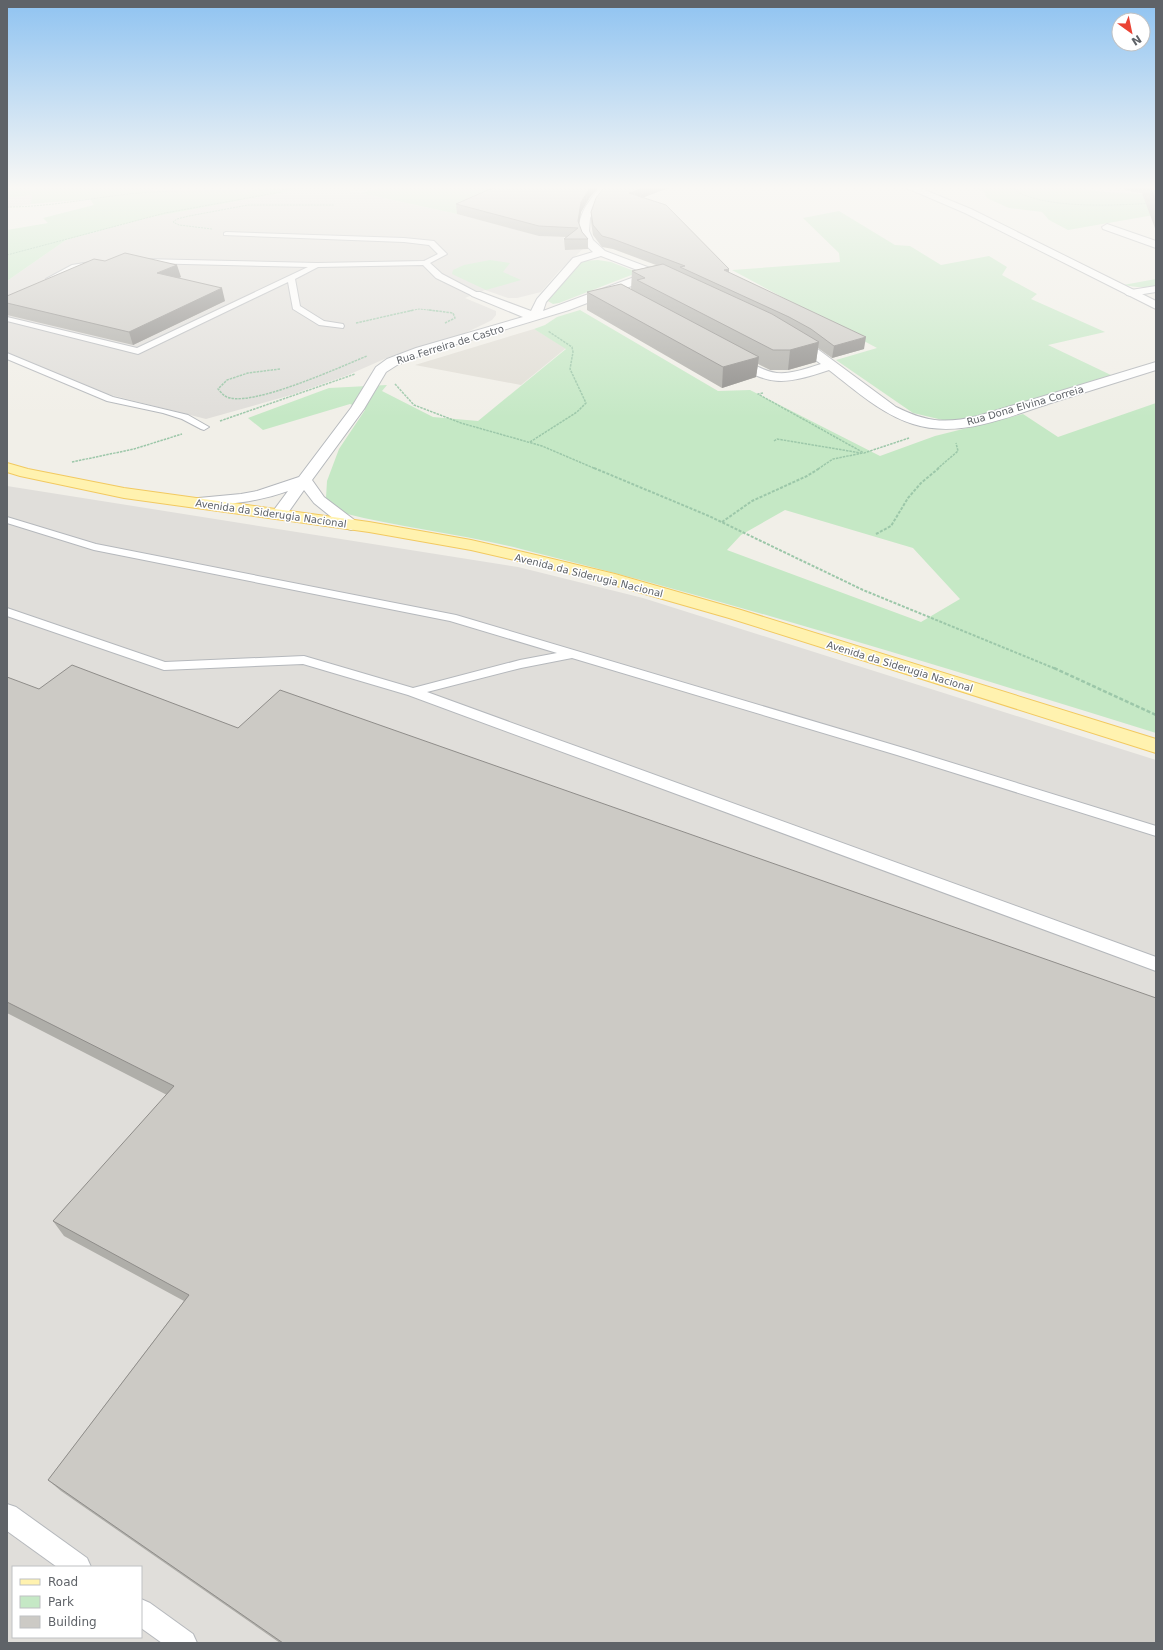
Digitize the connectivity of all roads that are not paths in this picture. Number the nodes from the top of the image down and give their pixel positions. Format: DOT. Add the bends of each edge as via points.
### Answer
graph roads {
  1 [pos="97,263"];
  2 [pos="225,263"];
  3 [pos="425,263"];
  4 [pos="574,263"];
  5 [pos="628,263"];
  6 [pos="1073,263"];
  7 [pos="317,265"];
  8 [pos="656,273"];
  9 [pos="291,278"];
  10 [pos="41,282"];
  11 [pos="683,284"];
  12 [pos="1156,289"];
  13 [pos="611,292"];
  14 [pos="1131,292"];
  15 [pos="481,296"];
  16 [pos="536,299"];
  17 [pos="625,299"];
  18 [pos="1156,306"];
  19 [pos="565,308"];
  20 [pos="535,317"];
  21 [pos="7,319"];
  22 [pos="340,326"];
  23 [pos="783,333"];
  24 [pos="719,350"];
  25 [pos="7,356"];
  26 [pos="831,365"];
  27 [pos="1156,366"];
  28 [pos="204,427"];
  29 [pos="7,467"];
  30 [pos="305,480"];
  31 [pos="192,502"];
  32 [pos="279,514"];
  33 [pos="7,520"];
  34 [pos="351,525"];
  35 [pos="7,612"];
  36 [pos="576,654"];
  37 [pos="413,692"];
  38 [pos="1156,746"];
  39 [pos="1156,831"];
  40 [pos="1156,964"];
  41 [pos="7,1516"];
  42 [pos="77,1566"];
  43 [pos="142,1613"];
  44 [pos="184,1643"];
  1 -- 10 [label="lane" via="75,267"];
  2 -- 7 [label="lane"];
  3 -- 7 [label="lane"];
  3 -- 15 [label="lane" via="439,276"];
  4 -- 16 [label="street"];
  5 -- 8 [label="street"];
  6 -- 14 [label="street"];
  7 -- 9 [label="lane"];
  8 -- 11 [label="street"];
  8 -- 13 [label="street, Rua Ferreira de Castro"];
  9 -- 21 [label="lane" via="138,351"];
  9 -- 22 [label="lane" via="296,307 322,323"];
  12 -- 14 [label="street"];
  13 -- 17 [label="street"];
  13 -- 19 [label="street, Rua Ferreira de Castro"];
  14 -- 18 [label="street"];
  15 -- 16 [label="street, Rua Ferreira de Castro"];
  15 -- 20 [label="street, Rua Ferreira de Castro"];
  16 -- 19 [label="street, Rua Ferreira de Castro" via="548,306"];
  16 -- 20 [label="street"];
  19 -- 20 [label="street, Rua Ferreira de Castro"];
  20 -- 30 [label="street, Rua Ferreira de Castro" via="420,351 388,365 381,370 357,409"];
  23 -- 26 [label="street, Rua Dona Elvina Correia"];
  24 -- 26 [label="street" via="760,373 774,377 789,376"];
  25 -- 28 [label="lane" via="110,399 165,411 185,417"];
  26 -- 27 [label="street, Rua Dona Elvina Correia" via="891,410 906,418 944,427 995,416"];
  29 -- 31 [label="main road, Avenida da Siderugia Nacional" via="124,493"];
  30 -- 31 [label="street" via="248,498 221,502"];
  30 -- 32 [label="street, Rua Ferreira de Castro"];
  30 -- 34 [label="street" via="319,500"];
  31 -- 32 [label="main road, Avenida da Siderugia Nacional"];
  32 -- 34 [label="main road, Avenida da Siderugia Nacional"];
  33 -- 36 [label="lane" via="94,547 452,618"];
  34 -- 38 [label="main road, Avenida da Siderugia Nacional" via="471,545 609,578 735,614"];
  35 -- 37 [label="lane" via="164,666 304,660"];
  36 -- 37 [label="lane" via="520,664"];
  36 -- 39 [label="lane"];
  37 -- 40 [label="lane"];
  41 -- 42 [label="lane"];
  43 -- 44 [label="lane"];
}
